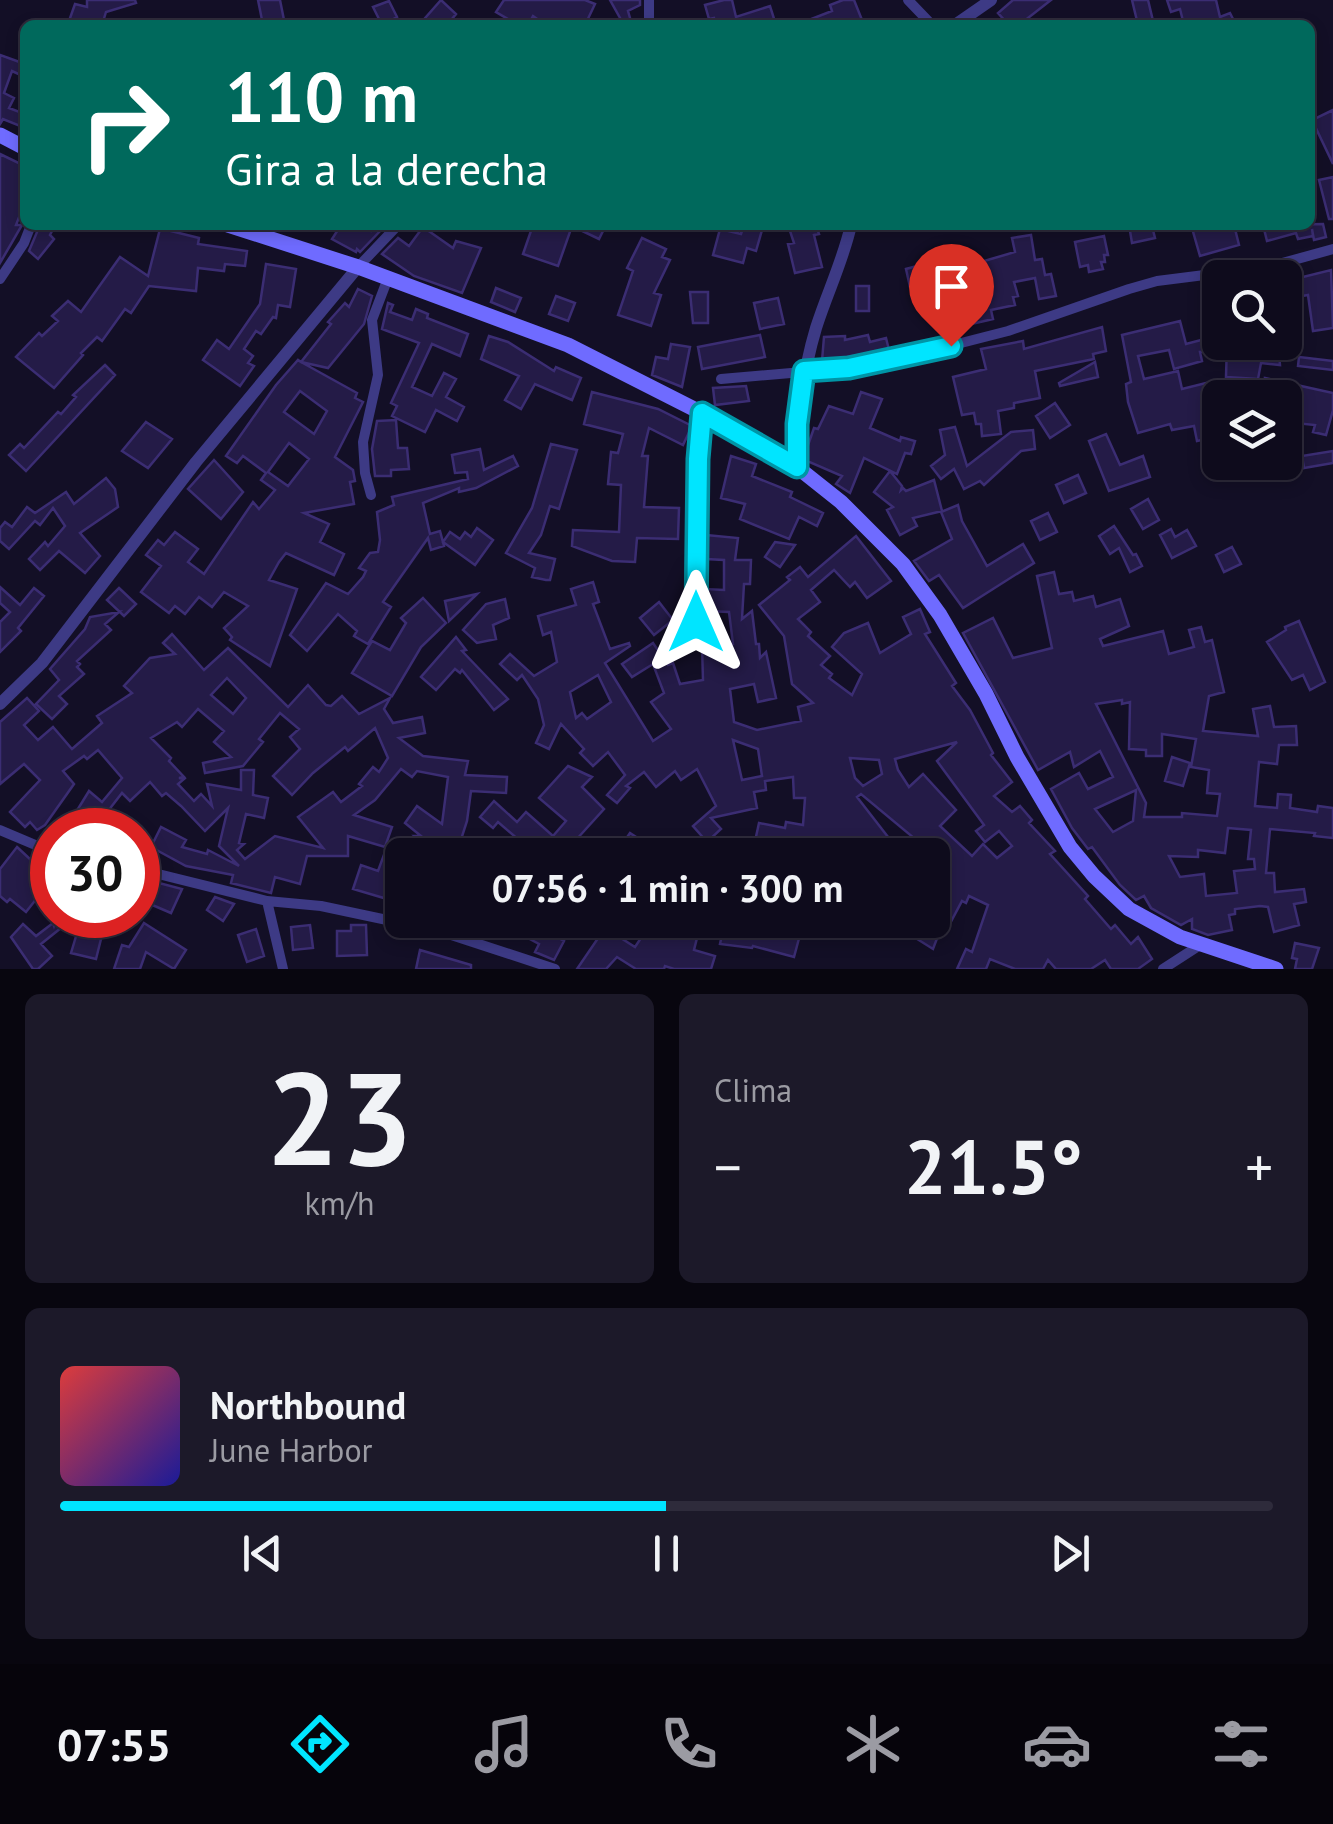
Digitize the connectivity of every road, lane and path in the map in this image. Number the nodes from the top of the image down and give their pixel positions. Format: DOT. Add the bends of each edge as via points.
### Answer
graph roads {
  1 [pos="908,0"];
  2 [pos="991,0"];
  3 [pos="927,20"];
  4 [pos="962,20"];
  5 [pos="28,230"];
  6 [pos="243,230"];
  7 [pos="393,230"];
  8 [pos="849,230"];
  9 [pos="1333,249"];
  10 [pos="358,267"];
  11 [pos="388,278"];
  12 [pos="0,279"];
  13 [pos="804,371"];
  14 [pos="722,379"];
  15 [pos="702,413"];
  16 [pos="797,467"];
  17 [pos="371,495"];
  18 [pos="696,622"];
  19 [pos="0,704"];
  20 [pos="0,830"];
  21 [pos="30,843"];
  22 [pos="160,874"];
  23 [pos="267,901"];
  24 [pos="1200,945"];
  25 [pos="283,969"];
  26 [pos="555,969"];
  27 [pos="1163,969"];
  28 [pos="1276,969"];
  1 -- 3 [label="street"];
  2 -- 4 [label="street"];
  5 -- 12 [label="street"];
  6 -- 10 [label="main road"];
  7 -- 10 [label="street"];
  8 -- 13 [label="street"];
  9 -- 13 [label="street" via="1268,267 1143,285 922,353"];
  10 -- 11 [label="main road"];
  10 -- 19 [label="street" via="196,462 42,664"];
  11 -- 15 [label="main road" via="568,345"];
  11 -- 17 [label="street" via="372,320 378,375 363,442"];
  13 -- 14 [label="street"];
  13 -- 16 [label="street"];
  15 -- 16 [label="main road"];
  15 -- 18 [label="street"];
  16 -- 24 [label="main road" via="912,576 950,631 1070,847 1094,876 1129,909"];
  20 -- 21 [label="street"];
  22 -- 23 [label="street"];
  23 -- 25 [label="street"];
  23 -- 26 [label="street" via="439,931"];
  24 -- 27 [label="street"];
  24 -- 28 [label="main road"];
}
